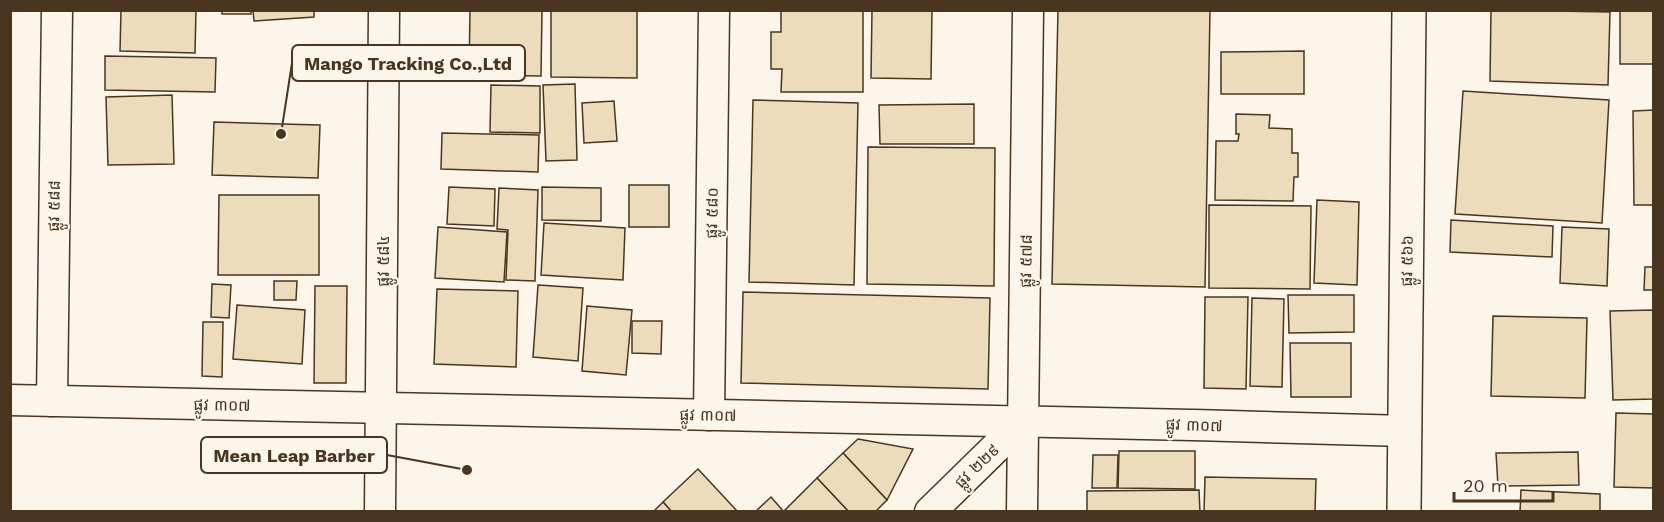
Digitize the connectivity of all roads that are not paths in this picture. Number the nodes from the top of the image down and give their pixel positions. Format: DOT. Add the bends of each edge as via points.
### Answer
graph roads {
  1 [pos="57,10"];
  2 [pos="384,10"];
  3 [pos="714,10"];
  4 [pos="1028,10"];
  5 [pos="1410,10"];
  6 [pos="10,400"];
  7 [pos="52,401"];
  8 [pos="382,408"];
  9 [pos="709,415"];
  10 [pos="1024,420"];
  11 [pos="1406,431"];
  12 [pos="380,512"];
  13 [pos="930,512"];
  14 [pos="1022,512"];
  15 [pos="1404,512"];
  1 -- 7 [label="street, ផ្លូវ ៥៨៨"];
  2 -- 8 [label="street, ផ្លូវ ៥៨៤"];
  3 -- 9 [label="street, ផ្លូវ ៥៨០"];
  4 -- 10 [label="street, ផ្លូវ ៥៧៨"];
  5 -- 11 [label="street, ផ្លូវ ៥៦៦"];
  6 -- 7 [label="street, ផ្លូវ ៣០៧"];
  7 -- 8 [label="street, ផ្លូវ ៣០៧"];
  8 -- 9 [label="street, ផ្លូវ ៣០៧"];
  8 -- 12 [label="street, ផ្លូវ ៥៨៤"];
  9 -- 10 [label="street, ផ្លូវ ៣០៧"];
  10 -- 11 [label="street, ផ្លូវ ៣០៧"];
  10 -- 13 [label="street, ផ្លូវ ២២៩"];
  10 -- 14 [label="street, ផ្លូវ ៥៧៨"];
  11 -- 15 [label="street, ផ្លូវ ៥៦៦"];
}
